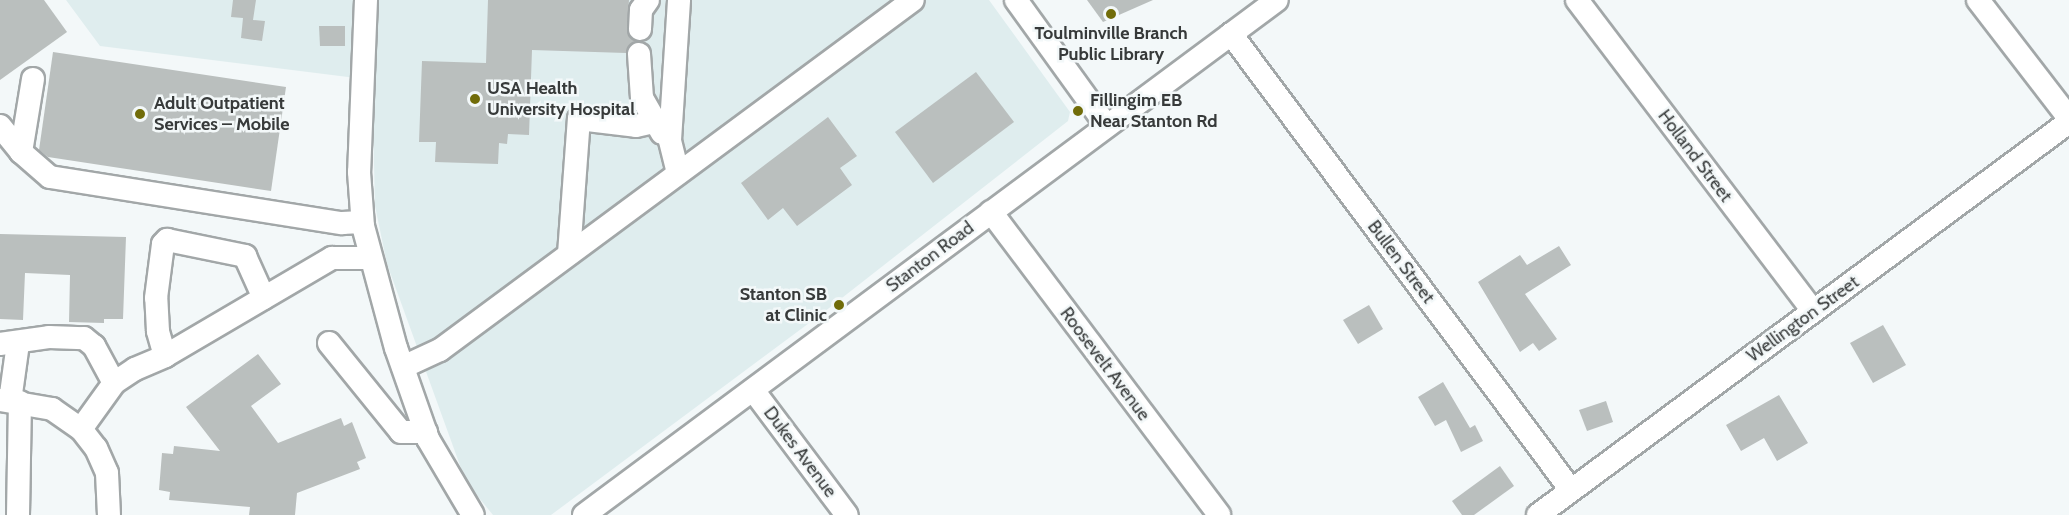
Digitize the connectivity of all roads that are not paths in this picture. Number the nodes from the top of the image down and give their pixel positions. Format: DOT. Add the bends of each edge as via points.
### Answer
graph roads {
  1 [pos="366,0"];
  2 [pos="648,0"];
  3 [pos="679,0"];
  4 [pos="913,0"];
  5 [pos="1016,0"];
  6 [pos="1577,0"];
  7 [pos="1978,0"];
  8 [pos="1265,3"];
  9 [pos="640,29"];
  10 [pos="1231,34"];
  11 [pos="639,54"];
  12 [pos="33,79"];
  13 [pos="2069,120"];
  14 [pos="654,122"];
  15 [pos="0,126"];
  16 [pos="1107,126"];
  17 [pos="670,140"];
  18 [pos="21,152"];
  19 [pos="678,173"];
  20 [pos="991,212"];
  21 [pos="362,222"];
  22 [pos="569,254"];
  23 [pos="370,258"];
  24 [pos="264,298"];
  25 [pos="1813,311"];
  26 [pos="329,343"];
  27 [pos="9,344"];
  28 [pos="165,356"];
  29 [pos="403,367"];
  30 [pos="114,383"];
  31 [pos="753,390"];
  32 [pos="10,401"];
  33 [pos="81,429"];
  34 [pos="426,432"];
  35 [pos="1571,490"];
  36 [pos="18,515"];
  37 [pos="109,515"];
  38 [pos="473,515"];
  39 [pos="584,515"];
  40 [pos="847,515"];
  41 [pos="1220,515"];
  42 [pos="1538,515"];
  1 -- 21 [label="street" via="359,172"];
  2 -- 9 [label="street" via="641,10"];
  3 -- 17 [label="street"];
  4 -- 19 [label="street"];
  5 -- 16 [label="street"];
  6 -- 25 [label="street, Holland Street"];
  7 -- 13 [label="street"];
  8 -- 10 [label="street, Stanton Road"];
  10 -- 16 [label="street, Stanton Road"];
  10 -- 35 [label="street, Bullen Street"];
  11 -- 14 [label="street" via="640,91"];
  12 -- 18 [label="street"];
  13 -- 25 [label="street, Wellington Street"];
  14 -- 17 [label="street"];
  14 -- 22 [label="street" via="636,126 579,119"];
  15 -- 18 [label="street"];
  16 -- 20 [label="street, Stanton Road"];
  17 -- 19 [label="street"];
  18 -- 21 [label="street" via="50,177 342,223"];
  19 -- 22 [label="street"];
  20 -- 31 [label="street, Stanton Road"];
  20 -- 41 [label="street, Roosevelt Avenue"];
  21 -- 23 [label="street"];
  22 -- 29 [label="street" via="440,350"];
  23 -- 24 [label="street" via="332,258"];
  23 -- 29 [label="street"];
  24 -- 28 [label="street"];
  24 -- 28 [label="street" via="245,256 167,240 163,244 156,298 158,331"];
  25 -- 35 [label="street, Wellington Street"];
  26 -- 34 [label="street" via="401,432"];
  27 -- 30 [label="street" via="49,337 84,338 94,346"];
  27 -- 32 [label="street"];
  28 -- 30 [label="street"];
  29 -- 34 [label="street"];
  30 -- 33 [label="street"];
  31 -- 39 [label="street, Stanton Road"];
  31 -- 40 [label="street, Dukes Avenue"];
  32 -- 33 [label="street" via="52,409"];
  32 -- 36 [label="street"];
  33 -- 37 [label="street" via="96,448 107,473"];
  34 -- 38 [label="street" via="437,458"];
  35 -- 42 [label="street, Wellington Street"];
}
